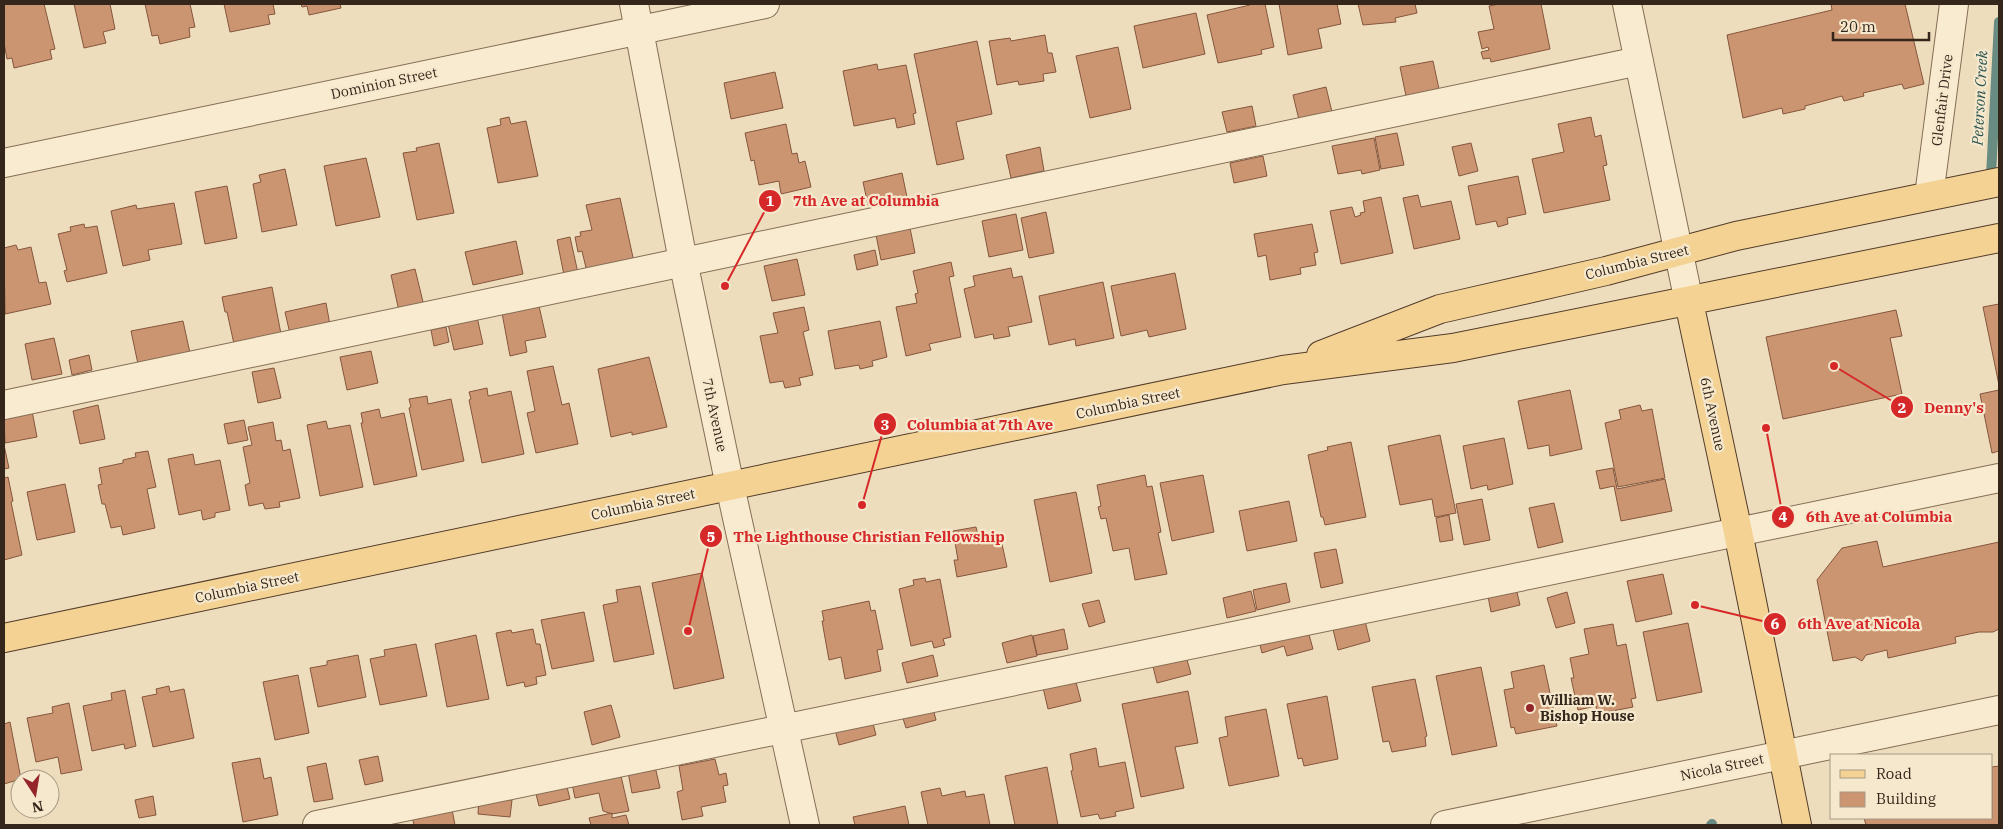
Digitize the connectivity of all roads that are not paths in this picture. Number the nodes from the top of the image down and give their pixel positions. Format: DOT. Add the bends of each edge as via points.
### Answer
graph roads {
  1 [pos="765,4"];
  2 [pos="1627,4"];
  3 [pos="1954,4"];
  4 [pos="637,17"];
  5 [pos="1639,61"];
  6 [pos="4,164"];
  7 [pos="1999,182"];
  8 [pos="1929,196"];
  9 [pos="1999,238"];
  10 [pos="1679,252"];
  11 [pos="683,261"];
  12 [pos="1689,302"];
  13 [pos="1282,370"];
  14 [pos="4,405"];
  15 [pos="1999,478"];
  16 [pos="730,486"];
  17 [pos="1738,532"];
  18 [pos="4,638"];
  19 [pos="1999,710"];
  20 [pos="785,728"];
  21 [pos="1782,754"];
  22 [pos="317,825"];
  23 [pos="805,825"];
  24 [pos="1445,825"];
  25 [pos="1797,825"];
  1 -- 4 [label="street, Dominion Street"];
  2 -- 5 [label="street, 6th Avenue"];
  3 -- 8 [label="street, Glenfair Drive"];
  4 -- 6 [label="street, Dominion Street"];
  4 -- 11 [label="street, 7th Avenue"];
  5 -- 10 [label="street, 6th Avenue"];
  5 -- 11 [label="street"];
  7 -- 8 [label="main road, Columbia Street"];
  8 -- 10 [label="main road, Columbia Street" via="1736,236"];
  9 -- 12 [label="main road, Columbia Street"];
  10 -- 12 [label="street, 6th Avenue"];
  10 -- 13 [label="main road, Columbia Street" via="1440,309"];
  11 -- 14 [label="street"];
  11 -- 16 [label="street, 7th Avenue"];
  12 -- 13 [label="main road, Columbia Street" via="1453,348"];
  12 -- 17 [label="main road, 6th Avenue"];
  13 -- 16 [label="main road, Columbia Street"];
  15 -- 17 [label="street"];
  16 -- 18 [label="main road, Columbia Street"];
  16 -- 20 [label="street, 7th Avenue"];
  17 -- 20 [label="street"];
  17 -- 21 [label="main road, 6th Avenue"];
  19 -- 21 [label="street, Nicola Street"];
  20 -- 22 [label="street"];
  20 -- 23 [label="street, 7th Avenue"];
  21 -- 24 [label="street, Nicola Street"];
  21 -- 25 [label="main road, 6th Avenue"];
}
